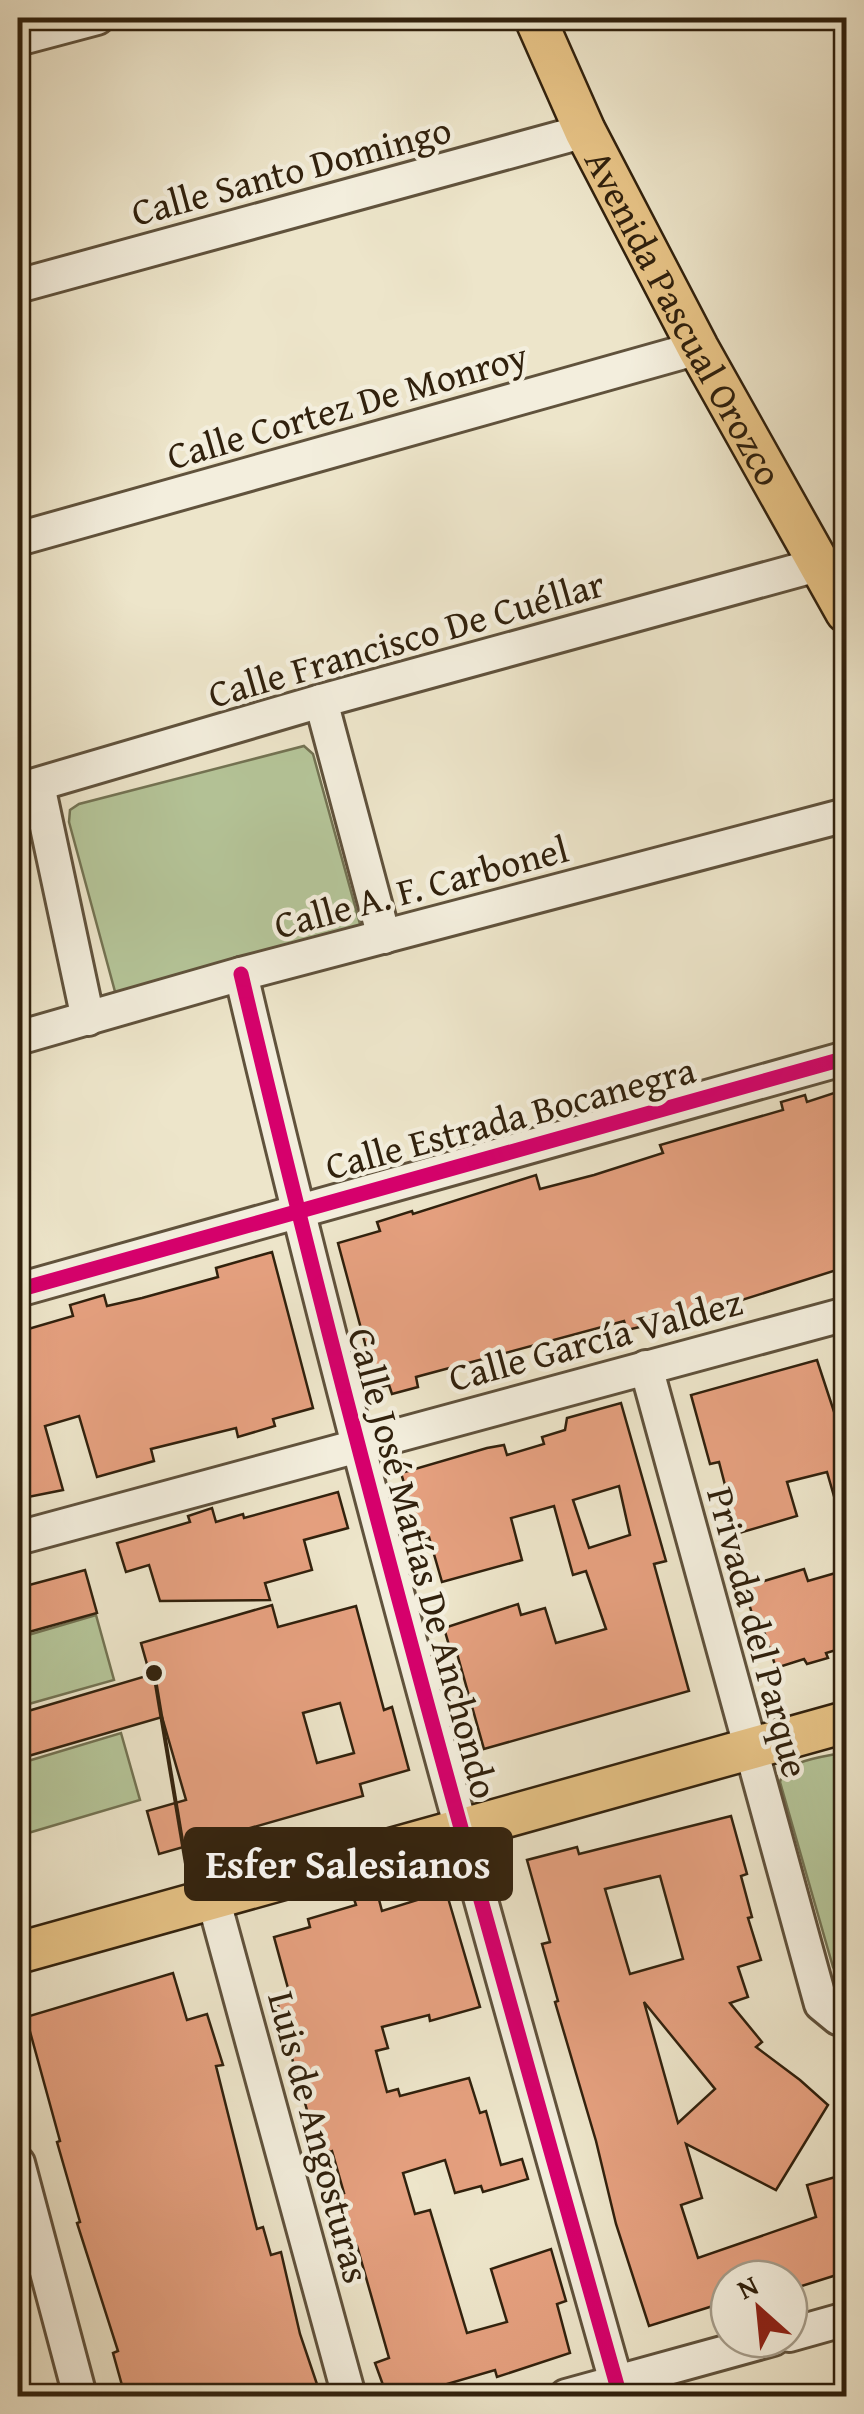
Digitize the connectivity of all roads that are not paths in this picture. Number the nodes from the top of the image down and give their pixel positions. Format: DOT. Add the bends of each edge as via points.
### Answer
graph roads {
  1 [pos="97,18"];
  2 [pos="534,18"];
  3 [pos="18,39"];
  4 [pos="585,131"];
  5 [pos="18,286"];
  6 [pos="698,348"];
  7 [pos="18,539"];
  8 [pos="817,565"];
  9 [pos="846,612"];
  10 [pos="321,701"];
  11 [pos="28,788"];
  12 [pos="846,816"];
  13 [pos="384,937"];
  14 [pos="241,974"];
  15 [pos="88,1019"];
  16 [pos="18,1038"];
  17 [pos="846,1058"];
  18 [pos="296,1210"];
  19 [pos="18,1290"];
  20 [pos="846,1314"];
  21 [pos="646,1367"];
  22 [pos="359,1444"];
  23 [pos="18,1538"];
  24 [pos="846,1722"];
  25 [pos="749,1750"];
  26 [pos="461,1828"];
  27 [pos="214,1898"];
  28 [pos="18,1952"];
  29 [pos="846,2016"];
  30 [pos="18,2164"];
  31 [pos="846,2318"];
  32 [pos="809,2328"];
  33 [pos="711,2359"];
  34 [pos="618,2389"];
  35 [pos="80,2396"];
  36 [pos="349,2396"];
  37 [pos="566,2396"];
  1 -- 3 [label="street"];
  2 -- 4 [label="main road, Avenida Pascual Orozco"];
  4 -- 5 [label="street, Calle Santo Domingo"];
  4 -- 6 [label="main road, Avenida Pascual Orozco"];
  6 -- 7 [label="street, Calle Cortez De Monroy"];
  6 -- 8 [label="main road, Avenida Pascual Orozco"];
  8 -- 9 [label="main road, Avenida Pascual Orozco"];
  8 -- 10 [label="street, Calle Francisco De Cuéllar"];
  10 -- 11 [label="street, Calle Francisco De Cuéllar"];
  10 -- 13 [label="street"];
  11 -- 15 [label="street"];
  12 -- 13 [label="street, Calle A. F. Carbonel"];
  13 -- 14 [label="street, Calle A. F. Carbonel"];
  14 -- 15 [label="street, Calle A. F. Carbonel"];
  14 -- 18 [label="street, Calle José Matías De Anchondo"];
  15 -- 16 [label="street, Calle A. F. Carbonel"];
  17 -- 18 [label="street, Calle Estrada Bocanegra"];
  18 -- 19 [label="street, Calle Estrada Bocanegra"];
  18 -- 22 [label="street, Calle José Matías De Anchondo"];
  20 -- 21 [label="street, Calle García Valdez"];
  21 -- 22 [label="street, Calle García Valdez"];
  21 -- 25 [label="street, Privada del Parque"];
  22 -- 23 [label="street, Calle García Valdez"];
  22 -- 26 [label="street, Calle José Matías De Anchondo"];
  24 -- 25 [label="main road"];
  25 -- 26 [label="main road"];
  25 -- 29 [label="street, Privada del Parque" via="821,2004 838,2018"];
  26 -- 27 [label="main road"];
  26 -- 34 [label="street, Calle José Matías De Anchondo"];
  27 -- 28 [label="main road"];
  27 -- 36 [label="street, Luis de Angosturas"];
  30 -- 35 [label="street"];
  31 -- 32 [label="street"];
  33 -- 34 [label="street"];
  34 -- 37 [label="street"];
}
